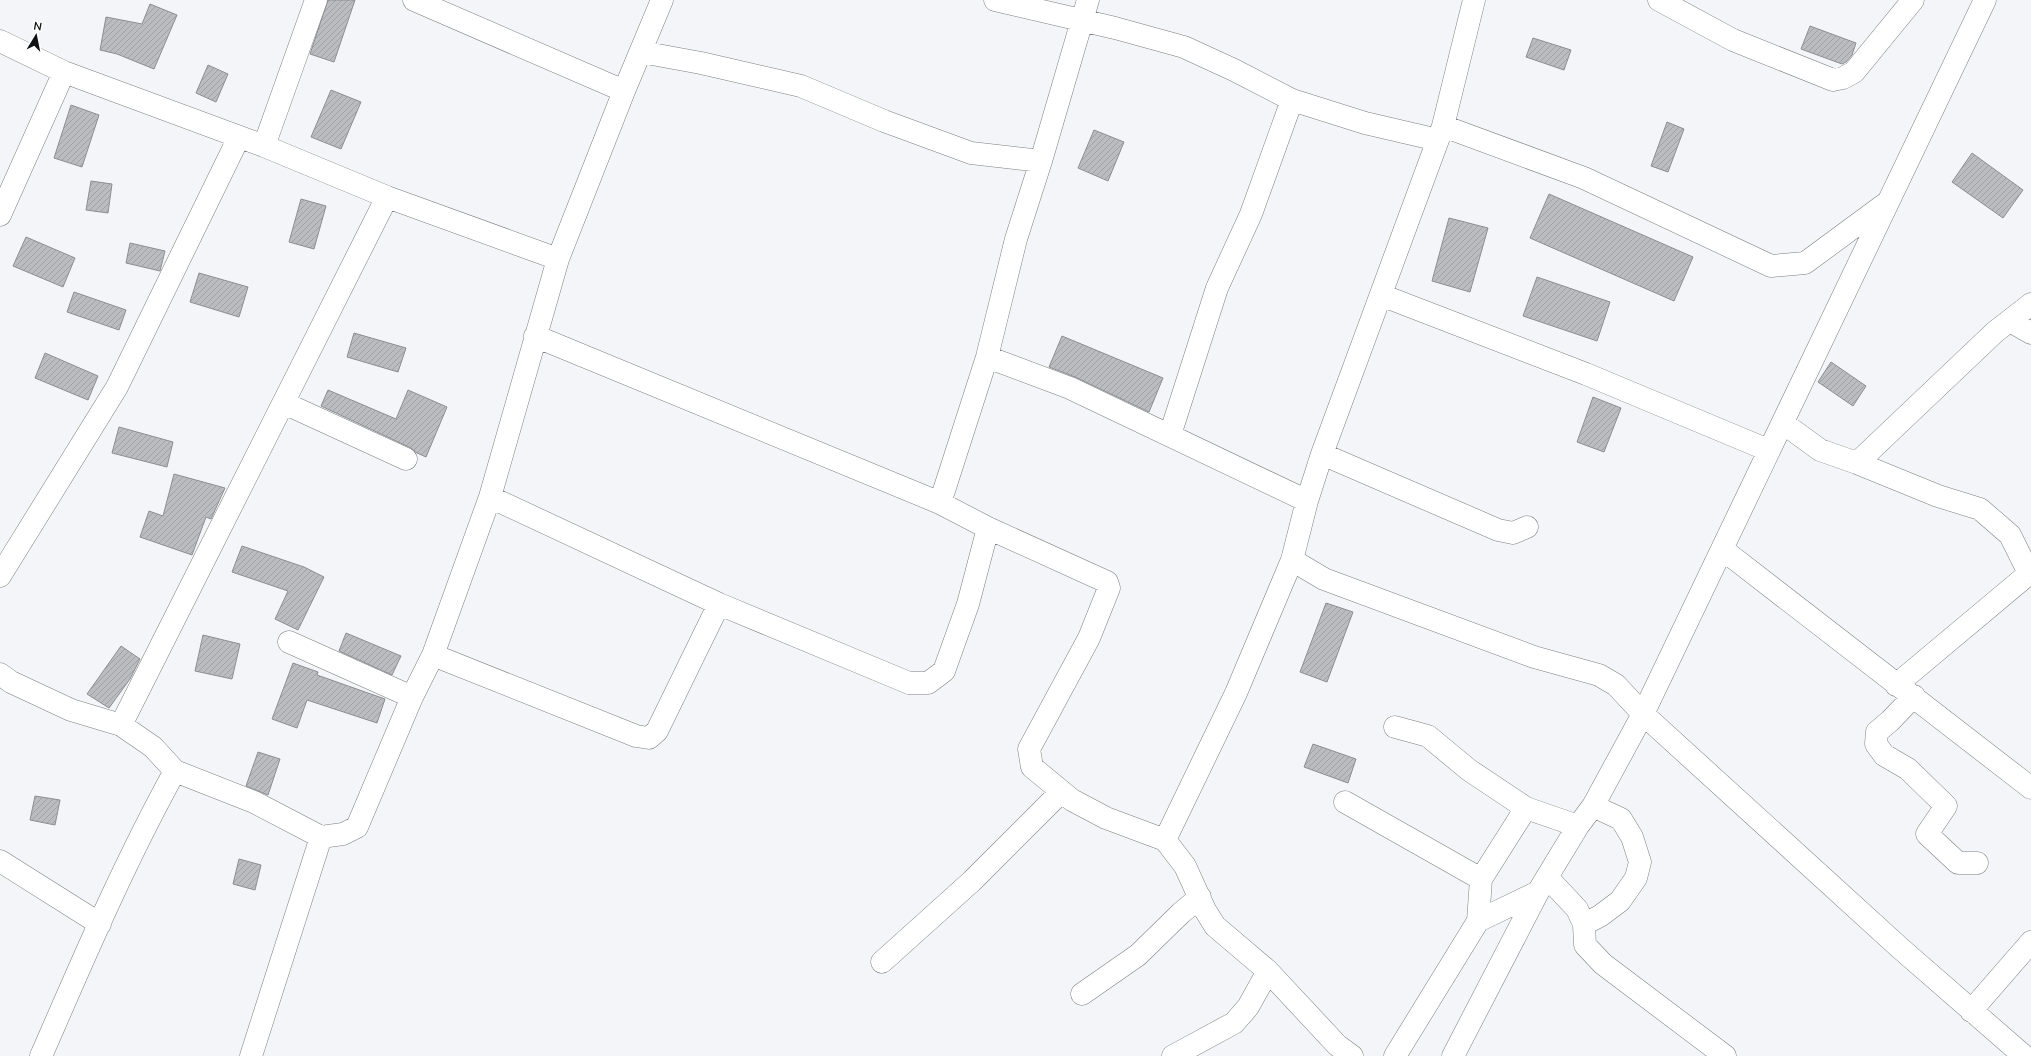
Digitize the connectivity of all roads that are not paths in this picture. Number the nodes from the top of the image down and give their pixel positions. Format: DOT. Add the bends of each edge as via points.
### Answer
graph roads {
  1 [pos="316,0"];
  2 [pos="414,0"];
  3 [pos="662,0"];
  4 [pos="995,0"];
  5 [pos="1088,0"];
  6 [pos="1474,0"];
  7 [pos="1659,0"];
  8 [pos="1914,0"];
  9 [pos="1986,0"];
  10 [pos="1081,21"];
  11 [pos="0,41"];
  12 [pos="641,52"];
  13 [pos="64,72"];
  14 [pos="624,91"];
  15 [pos="1292,100"];
  16 [pos="1440,133"];
  17 [pos="239,137"];
  18 [pos="264,146"];
  19 [pos="1041,161"];
  20 [pos="386,197"];
  21 [pos="1887,203"];
  22 [pos="1,211"];
  23 [pos="558,260"];
  24 [pos="1381,296"];
  25 [pos="2031,304"];
  26 [pos="2010,321"];
  27 [pos="2031,333"];
  28 [pos="535,336"];
  29 [pos="987,357"];
  30 [pos="284,403"];
  31 [pos="1783,422"];
  32 [pos="1170,435"];
  33 [pos="1768,450"];
  34 [pos="1322,454"];
  35 [pos="406,459"];
  36 [pos="1857,462"];
  37 [pos="490,497"];
  38 [pos="1307,501"];
  39 [pos="940,503"];
  40 [pos="1527,527"];
  41 [pos="988,528"];
  42 [pos="1722,549"];
  43 [pos="1292,560"];
  44 [pos="2030,572"];
  45 [pos="0,576"];
  46 [pos="719,604"];
  47 [pos="289,642"];
  48 [pos="433,655"];
  49 [pos="0,674"];
  50 [pos="1905,690"];
  51 [pos="412,697"];
  52 [pos="1643,714"];
  53 [pos="121,726"];
  54 [pos="1395,727"];
  55 [pos="175,771"];
  56 [pos="2031,788"];
  57 [pos="1061,792"];
  58 [pos="1346,802"];
  59 [pos="1593,806"];
  60 [pos="1526,808"];
  61 [pos="1578,826"];
  62 [pos="321,837"];
  63 [pos="1165,840"];
  64 [pos="0,861"];
  65 [pos="1977,862"];
  66 [pos="1481,880"];
  67 [pos="1543,885"];
  68 [pos="1200,897"];
  69 [pos="1478,921"];
  70 [pos="100,924"];
  71 [pos="1584,924"];
  72 [pos="2031,942"];
  73 [pos="882,962"];
  74 [pos="1268,971"];
  75 [pos="1082,994"];
  76 [pos="1971,1011"];
  77 [pos="41,1056"];
  78 [pos="251,1056"];
  79 [pos="1173,1056"];
  80 [pos="1352,1056"];
  81 [pos="1395,1056"];
  82 [pos="1453,1056"];
  83 [pos="1725,1056"];
  84 [pos="2024,1056"];
  1 -- 18 [label="street"];
  2 -- 14 [label="street"];
  3 -- 12 [label="street"];
  4 -- 10 [label="street"];
  5 -- 10 [label="street"];
  6 -- 16 [label="street"];
  7 -- 8 [label="street" via="1733,40 1833,80 1854,72"];
  9 -- 21 [label="street"];
  10 -- 15 [label="street" via="1184,47"];
  10 -- 19 [label="street"];
  11 -- 13 [label="street"];
  12 -- 14 [label="street"];
  12 -- 19 [label="street" via="801,86 884,121 971,153"];
  13 -- 17 [label="street"];
  13 -- 22 [label="street"];
  14 -- 23 [label="street"];
  15 -- 16 [label="street" via="1365,123"];
  15 -- 32 [label="street" via="1251,214 1217,288"];
  16 -- 21 [label="street" via="1584,178 1771,266 1805,263"];
  16 -- 24 [label="street"];
  17 -- 18 [label="street"];
  17 -- 45 [label="street" via="117,387"];
  18 -- 20 [label="street"];
  19 -- 29 [label="street" via="1016,239"];
  20 -- 23 [label="street"];
  20 -- 30 [label="street"];
  21 -- 31 [label="street"];
  23 -- 28 [label="street"];
  24 -- 33 [label="street" via="1586,374"];
  24 -- 34 [label="street"];
  25 -- 26 [label="street"];
  26 -- 27 [label="street"];
  26 -- 36 [label="street" via="1995,332"];
  28 -- 37 [label="street"];
  28 -- 39 [label="street"];
  29 -- 32 [label="street" via="1070,388"];
  29 -- 39 [label="street"];
  30 -- 35 [label="street"];
  30 -- 53 [label="street"];
  31 -- 33 [label="street"];
  31 -- 36 [label="street" via="1820,450"];
  32 -- 38 [label="street"];
  33 -- 42 [label="street"];
  34 -- 38 [label="street"];
  34 -- 40 [label="street" via="1498,530 1513,533"];
  36 -- 44 [label="street" via="1938,496 1980,509 2010,535"];
  37 -- 46 [label="street"];
  37 -- 48 [label="street"];
  38 -- 43 [label="street"];
  39 -- 41 [label="street"];
  41 -- 46 [label="street" via="968,604 944,671 928,683 909,683"];
  41 -- 57 [label="street" via="1109,585 1089,638 1029,749 1032,767"];
  42 -- 50 [label="street"];
  42 -- 52 [label="street"];
  43 -- 52 [label="street" via="1324,579 1534,657 1599,675 1616,685"];
  43 -- 63 [label="street" via="1236,693"];
  44 -- 50 [label="street"];
  46 -- 48 [label="street" via="657,731 649,738 636,736"];
  47 -- 51 [label="street"];
  48 -- 51 [label="street"];
  49 -- 53 [label="street" via="71,710"];
  50 -- 56 [label="street"];
  50 -- 65 [label="street" via="1890,721 1877,732 1876,744 1884,755 1908,769 1946,806 1927,834 1958,863"];
  51 -- 62 [label="street" via="357,827 344,834"];
  52 -- 59 [label="street"];
  52 -- 76 [label="street"];
  53 -- 55 [label="street" via="153,747"];
  54 -- 60 [label="street" via="1428,736 1469,770"];
  55 -- 62 [label="street" via="254,802"];
  55 -- 70 [label="street"];
  57 -- 63 [label="street" via="1106,818"];
  57 -- 73 [label="street" via="972,881"];
  58 -- 66 [label="street"];
  59 -- 61 [label="street"];
  59 -- 71 [label="street" via="1620,819 1632,838 1640,862 1636,878 1620,901"];
  60 -- 61 [label="street"];
  60 -- 66 [label="street"];
  61 -- 67 [label="street"];
  62 -- 78 [label="street"];
  63 -- 68 [label="street" via="1185,866"];
  64 -- 70 [label="street"];
  66 -- 69 [label="street"];
  67 -- 69 [label="street"];
  67 -- 71 [label="street" via="1577,909"];
  67 -- 82 [label="street"];
  68 -- 74 [label="street" via="1215,926"];
  68 -- 75 [label="street" via="1138,955"];
  69 -- 81 [label="street"];
  70 -- 77 [label="street"];
  71 -- 83 [label="street" via="1585,945 1603,964"];
  72 -- 76 [label="street"];
  74 -- 79 [label="street" via="1248,1007 1234,1023"];
  74 -- 80 [label="street" via="1337,1045"];
  76 -- 84 [label="street"];
}
